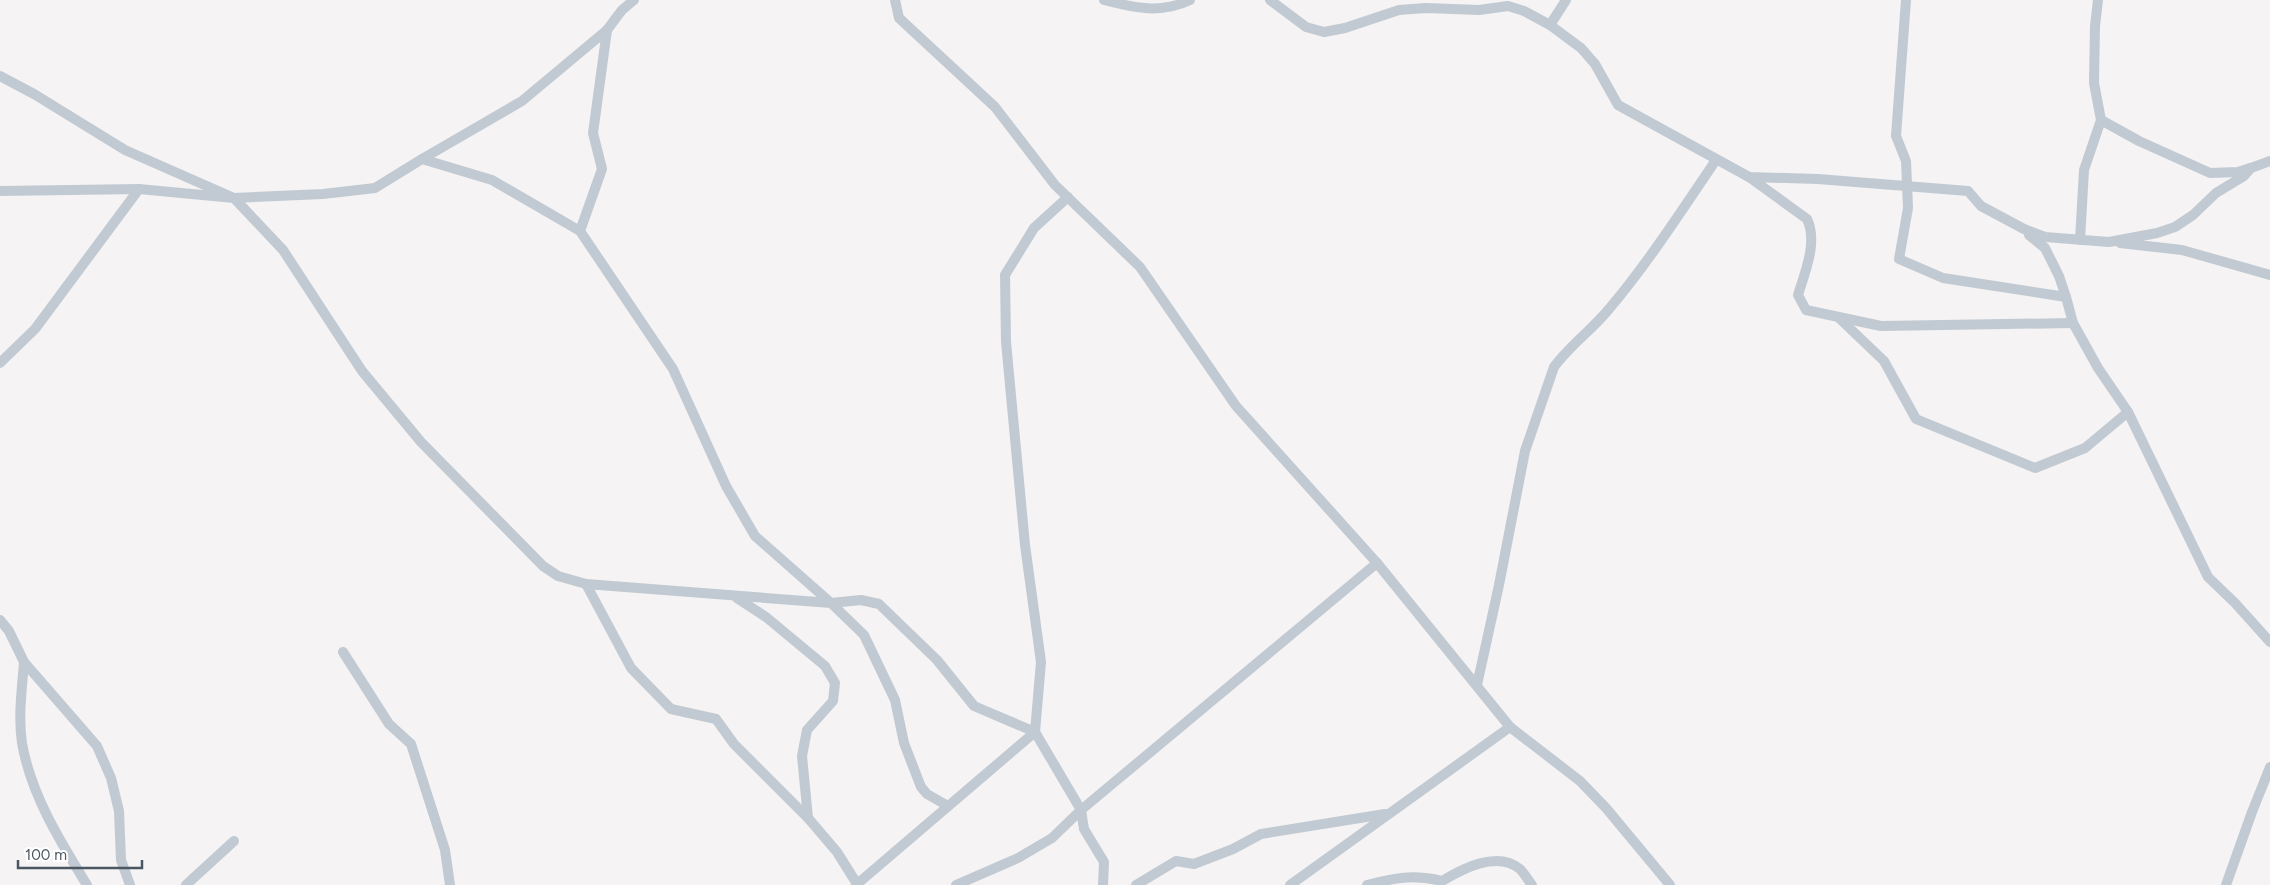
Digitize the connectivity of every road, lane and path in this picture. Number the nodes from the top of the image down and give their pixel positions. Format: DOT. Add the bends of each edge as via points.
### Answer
graph roads {
  1 [pos="634,0"];
  2 [pos="895,0"];
  3 [pos="1104,0"];
  4 [pos="1190,0"];
  5 [pos="1270,0"];
  6 [pos="1566,0"];
  7 [pos="1906,0"];
  8 [pos="2098,0"];
  9 [pos="623,5"];
  10 [pos="1550,25"];
  11 [pos="607,30"];
  12 [pos="0,76"];
  13 [pos="2101,120"];
  14 [pos="422,159"];
  15 [pos="1716,160"];
  16 [pos="2270,161"];
  17 [pos="2250,168"];
  18 [pos="1749,177"];
  19 [pos="1908,186"];
  20 [pos="139,189"];
  21 [pos="0,191"];
  22 [pos="1068,197"];
  23 [pos="234,198"];
  24 [pos="2024,230"];
  25 [pos="580,231"];
  26 [pos="2080,240"];
  27 [pos="2109,242"];
  28 [pos="2270,275"];
  29 [pos="2066,297"];
  30 [pos="1839,317"];
  31 [pos="2073,323"];
  32 [pos="0,363"];
  33 [pos="2128,412"];
  34 [pos="1377,562"];
  35 [pos="586,584"];
  36 [pos="736,597"];
  37 [pos="831,603"];
  38 [pos="0,614"];
  39 [pos="2,623"];
  40 [pos="2270,642"];
  41 [pos="343,652"];
  42 [pos="24,662"];
  43 [pos="1477,685"];
  44 [pos="1510,727"];
  45 [pos="1035,732"];
  46 [pos="2270,767"];
  47 [pos="2266,784"];
  48 [pos="948,806"];
  49 [pos="1081,810"];
  50 [pos="1389,814"];
  51 [pos="808,818"];
  52 [pos="234,841"];
  53 [pos="1439,883"];
  54 [pos="88,885"];
  55 [pos="130,885"];
  56 [pos="186,885"];
  57 [pos="450,885"];
  58 [pos="857,885"];
  59 [pos="956,885"];
  60 [pos="1103,885"];
  61 [pos="1136,885"];
  62 [pos="1290,885"];
  63 [pos="1367,885"];
  64 [pos="1532,885"];
  65 [pos="1670,885"];
  66 [pos="2226,885"];
  1 -- 9 [label="street"];
  2 -- 22 [label="street" via="899,18 995,108"];
  3 -- 4 [label="street" via="1149,10 1177,6"];
  5 -- 10 [label="street" via="1306,27 1324,32 1399,10 1426,8 1474,10 1508,6 1524,10"];
  6 -- 10 [label="street"];
  7 -- 19 [label="street" via="1896,136 1906,160"];
  8 -- 13 [label="street" via="2094,83"];
  9 -- 11 [label="street"];
  10 -- 15 [label="street" via="1581,48 1595,64 1618,105"];
  11 -- 14 [label="street" via="522,101"];
  11 -- 25 [label="street" via="593,133 602,169"];
  12 -- 23 [label="street" via="125,150"];
  13 -- 17 [label="street" via="2139,141 2210,172 2238,172"];
  13 -- 26 [label="street" via="2084,170"];
  14 -- 23 [label="street" via="375,188"];
  14 -- 25 [label="street" via="492,180"];
  15 -- 18 [label="street"];
  15 -- 43 [label="street" via="1610,308 1554,367 1525,451"];
  16 -- 17 [label="street"];
  17 -- 27 [label="street" via="2244,176 2216,193 2175,227"];
  18 -- 19 [label="street"];
  18 -- 30 [label="street" via="1807,219 1812,240 1798,295 1806,310"];
  19 -- 24 [label="street" via="1968,192 1980,206"];
  19 -- 29 [label="street" via="1908,208 1899,259 1944,278"];
  20 -- 21 [label="street"];
  20 -- 23 [label="street"];
  20 -- 32 [label="street" via="35,329"];
  22 -- 34 [label="street" via="1140,267 1236,406"];
  22 -- 45 [label="street" via="1034,228 1005,274 1006,342 1041,662"];
  23 -- 35 [label="street" via="283,250 362,371 421,442 543,566 558,576"];
  24 -- 26 [label="street" via="2044,237"];
  24 -- 29 [label="street" via="2045,248"];
  25 -- 37 [label="street" via="673,369 726,486 756,536"];
  26 -- 27 [label="street"];
  27 -- 28 [label="street" via="2182,250"];
  29 -- 31 [label="street"];
  30 -- 31 [label="street" via="1881,326"];
  30 -- 33 [label="street" via="1884,361 1916,419 2036,468 2085,448"];
  31 -- 33 [label="street"];
  33 -- 40 [label="street" via="2208,577"];
  34 -- 43 [label="street"];
  34 -- 49 [label="street"];
  35 -- 36 [label="street"];
  35 -- 51 [label="street" via="631,668 671,709 716,719 734,744"];
  36 -- 37 [label="street"];
  36 -- 51 [label="street" via="766,617 825,666 835,683 833,701 807,730 802,756"];
  37 -- 45 [label="street" via="861,600 879,604 937,660 974,706"];
  37 -- 48 [label="street" via="864,634 896,700 904,743 921,787"];
  38 -- 39 [label="street"];
  39 -- 42 [label="street"];
  41 -- 57 [label="street" via="389,724 412,744 445,850"];
  42 -- 54 [label="street" via="20,707 22,743 36,791 58,838"];
  42 -- 55 [label="street" via="97,746 111,778 119,811 121,860"];
  43 -- 44 [label="street"];
  44 -- 50 [label="street"];
  44 -- 65 [label="street" via="1580,781"];
  45 -- 48 [label="street"];
  45 -- 49 [label="street"];
  46 -- 47 [label="street"];
  47 -- 66 [label="street"];
  48 -- 58 [label="street"];
  49 -- 59 [label="street" via="1052,838 1018,858"];
  49 -- 60 [label="street" via="1084,829 1104,862"];
  50 -- 61 [label="street" via="1261,834 1194,864 1176,861"];
  50 -- 62 [label="street"];
  51 -- 58 [label="street" via="837,852"];
  52 -- 56 [label="street"];
  53 -- 63 [label="street" via="1428,878 1400,877"];
  53 -- 64 [label="street" via="1468,866 1506,862 1520,869"];
}
